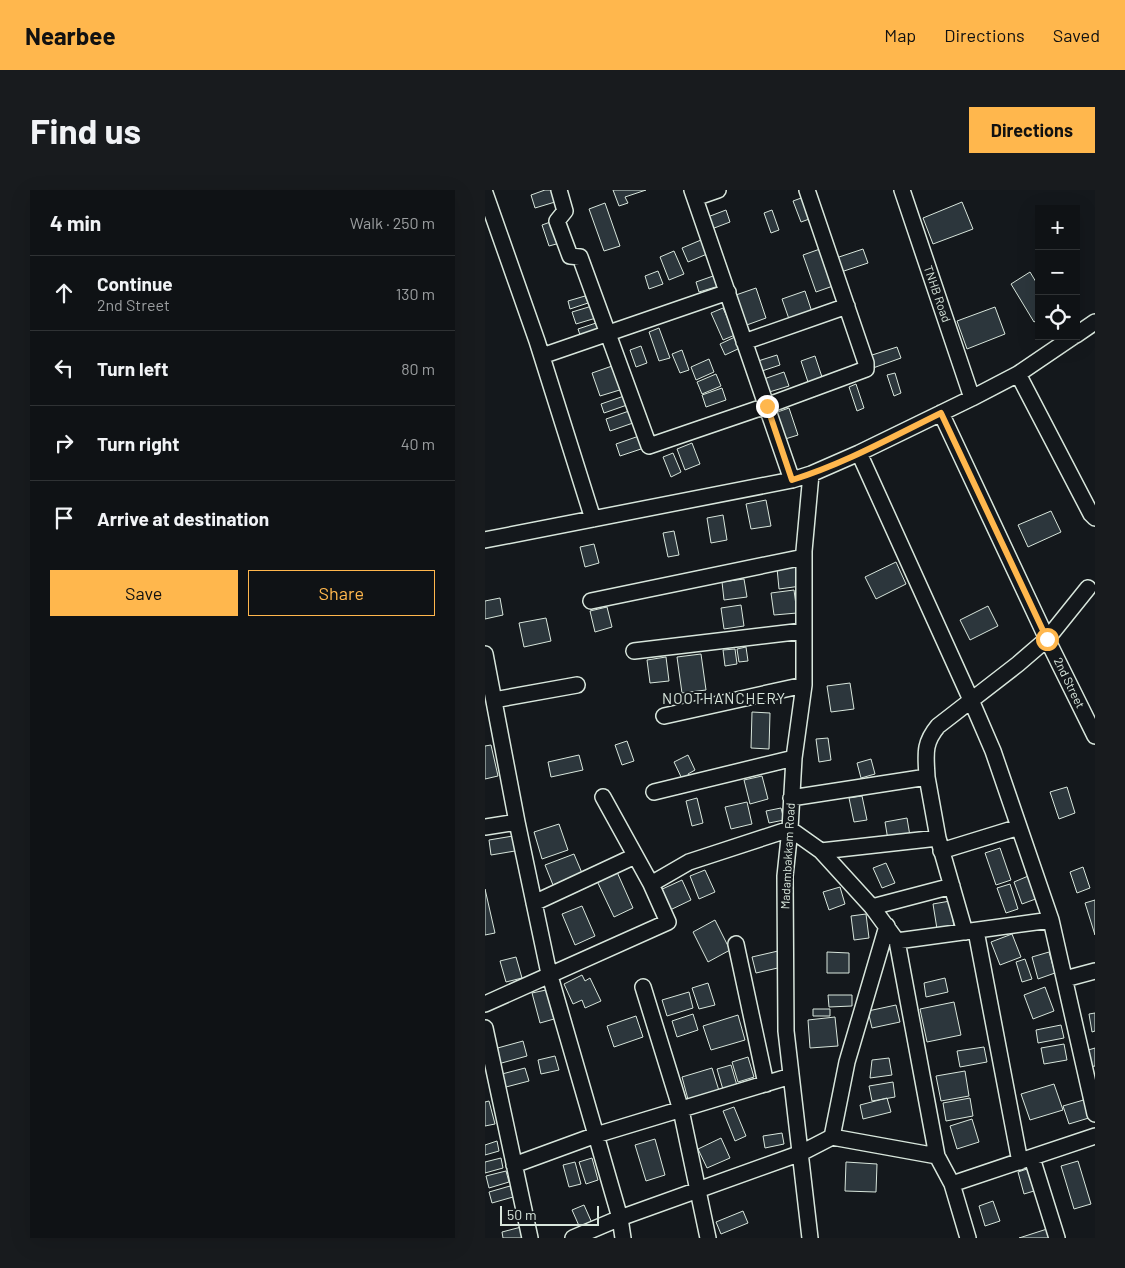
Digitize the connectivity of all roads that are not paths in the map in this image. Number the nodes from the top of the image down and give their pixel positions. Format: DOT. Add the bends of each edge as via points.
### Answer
graph roads {
  1 [pos="559,190"];
  2 [pos="718,190"];
  3 [pos="807,190"];
  4 [pos="902,190"];
  5 [pos="485,193"];
  6 [pos="693,194"];
  7 [pos="727,292"];
  8 [pos="847,306"];
  9 [pos="1095,322"];
  10 [pos="1080,332"];
  11 [pos="608,333"];
  12 [pos="1069,340"];
  13 [pos="745,342"];
  14 [pos="542,356"];
  15 [pos="1018,374"];
  16 [pos="972,398"];
  17 [pos="767,406"];
  18 [pos="941,413"];
  19 [pos="859,453"];
  20 [pos="811,474"];
  21 [pos="792,480"];
  22 [pos="593,518"];
  23 [pos="1095,518"];
  24 [pos="485,540"];
  25 [pos="804,557"];
  26 [pos="1088,588"];
  27 [pos="591,601"];
  28 [pos="803,631"];
  29 [pos="1047,639"];
  30 [pos="634,651"];
  31 [pos="485,654"];
  32 [pos="577,685"];
  33 [pos="803,685"];
  34 [pos="494,700"];
  35 [pos="971,700"];
  36 [pos="664,716"];
  37 [pos="1095,736"];
  38 [pos="794,758"];
  39 [pos="927,777"];
  40 [pos="654,792"];
  41 [pos="603,797"];
  42 [pos="791,798"];
  43 [pos="517,822"];
  44 [pos="485,826"];
  45 [pos="1019,827"];
  46 [pos="790,828"];
  47 [pos="939,845"];
  48 [pos="821,851"];
  49 [pos="635,856"];
  50 [pos="651,884"];
  51 [pos="952,886"];
  52 [pos="534,904"];
  53 [pos="872,907"];
  54 [pos="1051,920"];
  55 [pos="887,926"];
  56 [pos="970,931"];
  57 [pos="897,941"];
  58 [pos="736,944"];
  59 [pos="1095,971"];
  60 [pos="549,974"];
  61 [pos="1065,979"];
  62 [pos="643,987"];
  63 [pos="485,1004"];
  64 [pos="485,1028"];
  65 [pos="791,1076"];
  66 [pos="766,1084"];
  67 [pos="681,1110"];
  68 [pos="1095,1114"];
  69 [pos="596,1135"];
  70 [pos="1095,1136"];
  71 [pos="832,1137"];
  72 [pos="801,1153"];
  73 [pos="937,1156"];
  74 [pos="1026,1160"];
  75 [pos="514,1165"];
  76 [pos="952,1184"];
  77 [pos="698,1190"];
  78 [pos="620,1218"];
  79 [pos="531,1238"];
  80 [pos="573,1238"];
  81 [pos="623,1238"];
  82 [pos="708,1238"];
  83 [pos="810,1238"];
  84 [pos="968,1238"];
  85 [pos="1057,1238"];
  1 -- 11 [label="street" via="565,211 557,221 570,256 580,257"];
  2 -- 6 [label="street"];
  3 -- 8 [label="street"];
  4 -- 16 [label="street, TNHB Road"];
  5 -- 14 [label="street"];
  6 -- 7 [label="street"];
  7 -- 11 [label="street"];
  7 -- 13 [label="street"];
  8 -- 13 [label="street"];
  8 -- 17 [label="street" via="866,363 865,370"];
  9 -- 10 [label="street"];
  11 -- 14 [label="street"];
  11 -- 17 [label="street" via="649,446"];
  12 -- 15 [label="street"];
  13 -- 17 [label="street"];
  14 -- 22 [label="street"];
  15 -- 16 [label="street"];
  15 -- 23 [label="street"];
  16 -- 18 [label="street"];
  17 -- 21 [label="street"];
  18 -- 19 [label="street"];
  18 -- 29 [label="street, 2nd Street"];
  19 -- 20 [label="street"];
  19 -- 35 [label="street"];
  20 -- 21 [label="street"];
  20 -- 25 [label="street, Madambakkam Road"];
  21 -- 22 [label="street"];
  22 -- 24 [label="street"];
  25 -- 27 [label="street"];
  25 -- 28 [label="street, Madambakkam Road"];
  26 -- 29 [label="street"];
  28 -- 30 [label="street"];
  28 -- 33 [label="street, Madambakkam Road"];
  29 -- 35 [label="street"];
  29 -- 37 [label="street, 2nd Street"];
  31 -- 34 [label="street"];
  32 -- 34 [label="street"];
  33 -- 36 [label="street"];
  33 -- 38 [label="street, Madambakkam Road"];
  34 -- 43 [label="street"];
  35 -- 39 [label="street" via="929,737"];
  35 -- 45 [label="street" via="993,751"];
  38 -- 40 [label="street"];
  38 -- 42 [label="street, Madambakkam Road"];
  39 -- 42 [label="street"];
  39 -- 47 [label="street"];
  41 -- 49 [label="street"];
  42 -- 46 [label="street, Madambakkam Road"];
  43 -- 44 [label="street"];
  43 -- 52 [label="street"];
  45 -- 47 [label="street"];
  45 -- 54 [label="street"];
  46 -- 48 [label="street"];
  46 -- 50 [label="street" via="689,862"];
  46 -- 65 [label="street, Madambakkam Road" via="785,876 786,1031"];
  47 -- 48 [label="street"];
  47 -- 51 [label="street"];
  48 -- 53 [label="street"];
  49 -- 50 [label="street"];
  49 -- 52 [label="street"];
  50 -- 60 [label="street" via="667,922"];
  51 -- 53 [label="street"];
  51 -- 56 [label="street"];
  52 -- 60 [label="street"];
  53 -- 55 [label="street"];
  54 -- 56 [label="street"];
  54 -- 61 [label="street"];
  55 -- 57 [label="street"];
  55 -- 71 [label="street" via="847,1062"];
  56 -- 57 [label="street"];
  56 -- 74 [label="street"];
  57 -- 73 [label="street"];
  58 -- 66 [label="street"];
  59 -- 61 [label="street"];
  60 -- 63 [label="street"];
  60 -- 69 [label="street"];
  61 -- 68 [label="street"];
  62 -- 67 [label="street"];
  64 -- 75 [label="street"];
  65 -- 66 [label="street"];
  65 -- 72 [label="street, Madambakkam Road"];
  66 -- 67 [label="street"];
  67 -- 69 [label="street"];
  67 -- 77 [label="street"];
  69 -- 75 [label="street"];
  69 -- 78 [label="street"];
  70 -- 74 [label="street"];
  71 -- 72 [label="street"];
  71 -- 73 [label="street"];
  72 -- 77 [label="street"];
  72 -- 83 [label="street, Madambakkam Road"];
  73 -- 76 [label="street"];
  74 -- 76 [label="street"];
  74 -- 85 [label="street"];
  75 -- 79 [label="street"];
  76 -- 84 [label="street"];
  77 -- 78 [label="street"];
  77 -- 82 [label="street"];
  78 -- 80 [label="street"];
  78 -- 81 [label="street"];
}
